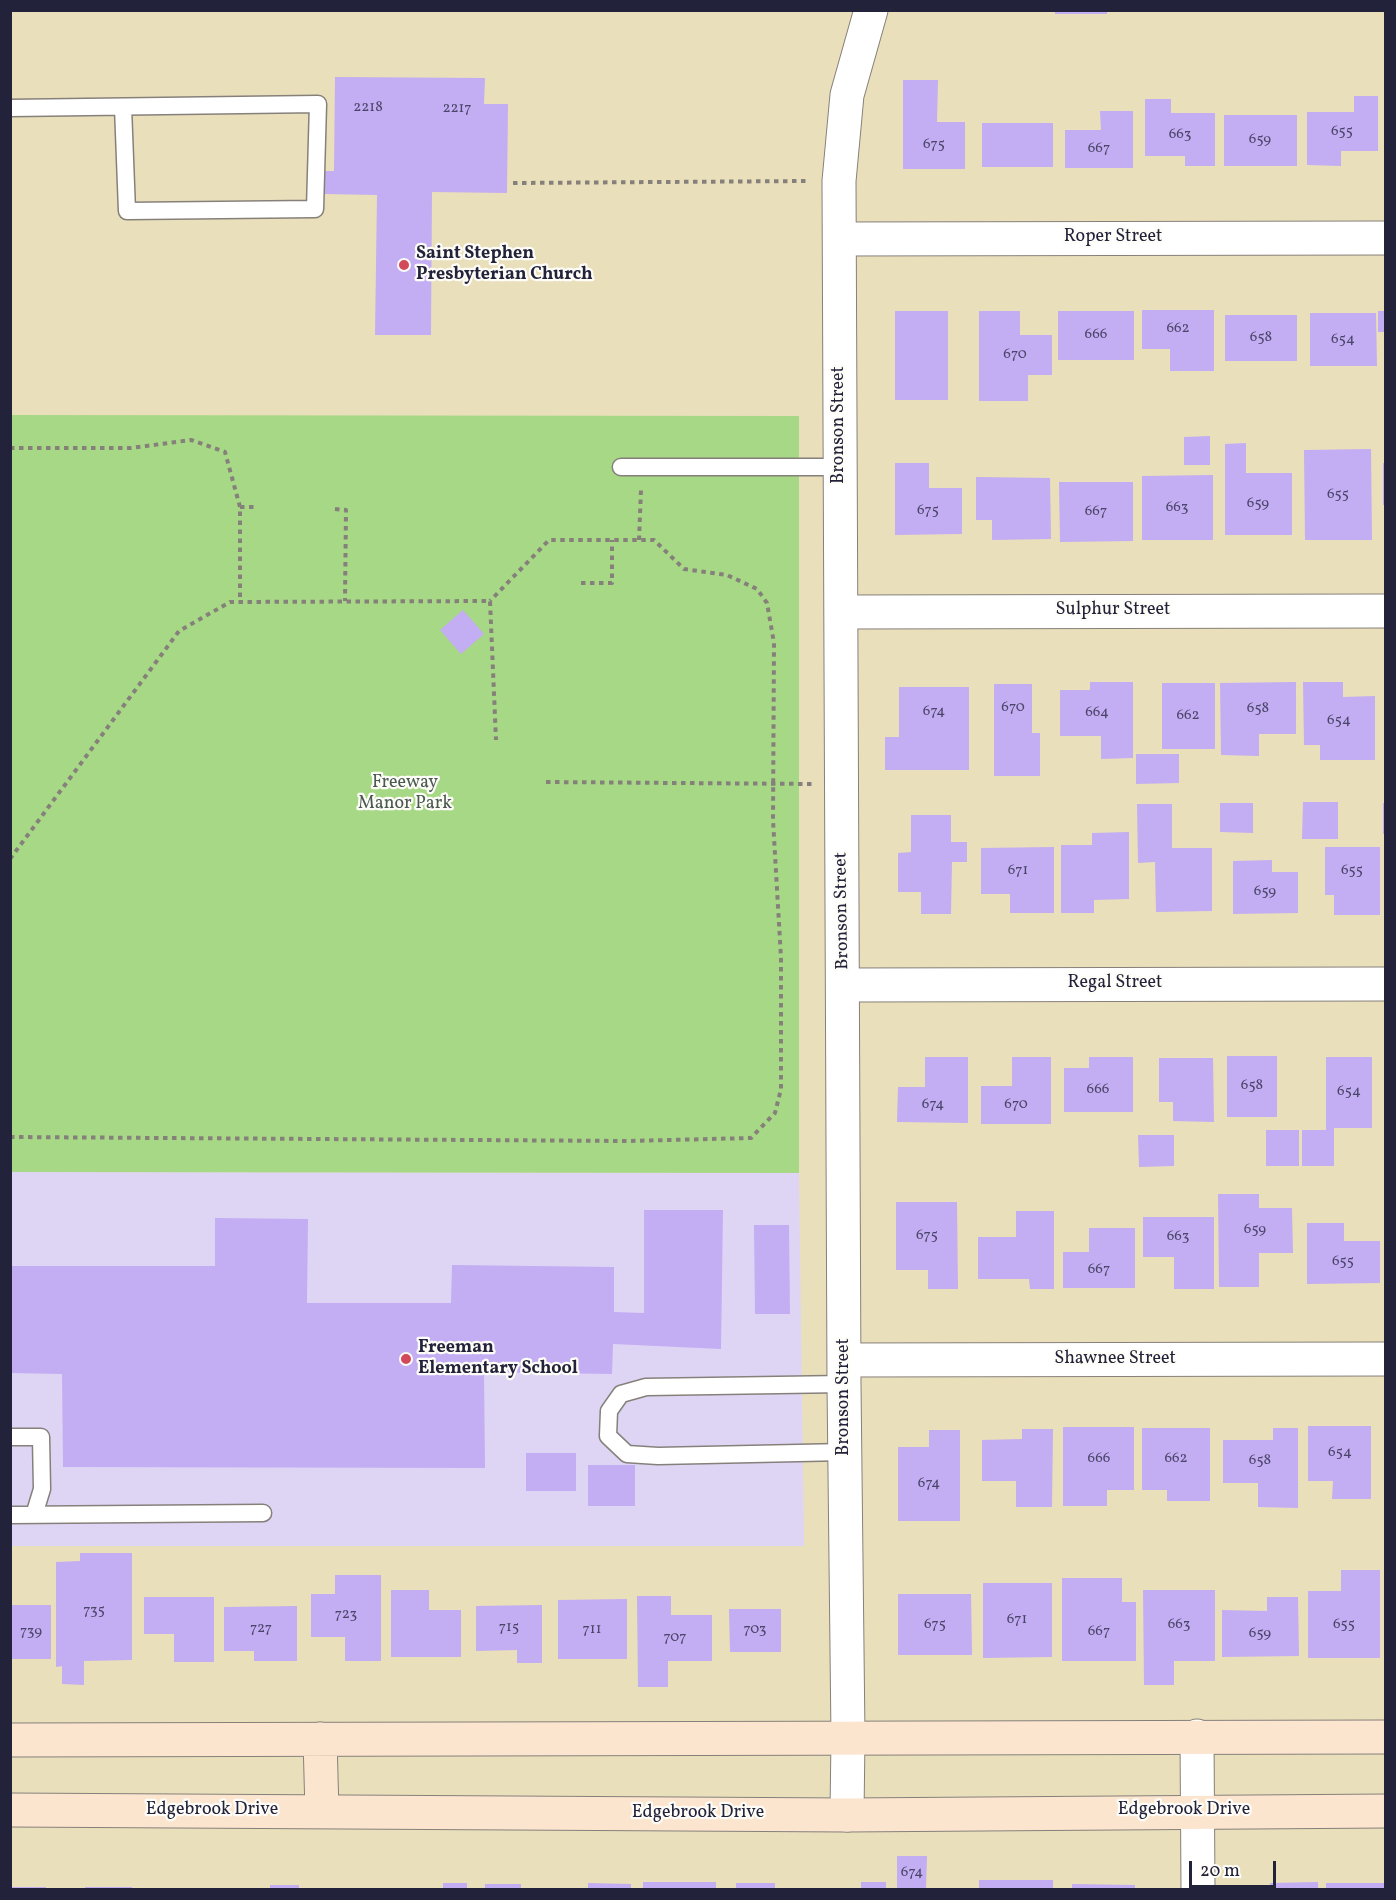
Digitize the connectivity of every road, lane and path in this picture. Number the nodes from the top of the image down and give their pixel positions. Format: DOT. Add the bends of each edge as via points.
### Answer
graph roads {
  1 [pos="871,10"];
  2 [pos="123,106"];
  3 [pos="10,108"];
  4 [pos="839,181"];
  5 [pos="513,183"];
  6 [pos="1386,238"];
  7 [pos="840,239"];
  8 [pos="10,448"];
  9 [pos="621,467"];
  10 [pos="642,467"];
  11 [pos="840,467"];
  12 [pos="240,507"];
  13 [pos="256,507"];
  14 [pos="335,509"];
  15 [pos="612,540"];
  16 [pos="639,540"];
  17 [pos="581,583"];
  18 [pos="345,601"];
  19 [pos="490,601"];
  20 [pos="240,602"];
  21 [pos="1386,610"];
  22 [pos="841,612"];
  23 [pos="496,740"];
  24 [pos="546,782"];
  25 [pos="773,783"];
  26 [pos="842,784"];
  27 [pos="10,859"];
  28 [pos="1386,984"];
  29 [pos="844,985"];
  30 [pos="10,1137"];
  31 [pos="1386,1359"];
  32 [pos="844,1372"];
  33 [pos="10,1437"];
  34 [pos="845,1452"];
  35 [pos="263,1513"];
  36 [pos="10,1515"];
  37 [pos="34,1515"];
  38 [pos="848,1737"];
  39 [pos="1197,1737"];
  40 [pos="1386,1737"];
  41 [pos="320,1739"];
  42 [pos="10,1740"];
  43 [pos="10,1810"];
  44 [pos="1199,1811"];
  45 [pos="1386,1811"];
  46 [pos="322,1812"];
  47 [pos="847,1815"];
  48 [pos="1198,1890"];
  1 -- 4 [label="street, Bronson Street" via="847,95"];
  2 -- 2 [label="lane" via="318,104 315,209 127,211"];
  2 -- 3 [label="lane"];
  4 -- 5 [label="path"];
  4 -- 7 [label="street, Bronson Street"];
  6 -- 7 [label="street, Roper Street"];
  7 -- 11 [label="street, Bronson Street"];
  8 -- 12 [label="path" via="131,448 191,440 225,452"];
  9 -- 10 [label="lane"];
  10 -- 11 [label="lane"];
  10 -- 16 [label="path"];
  11 -- 22 [label="street, Bronson Street"];
  12 -- 13 [label="path"];
  12 -- 20 [label="path"];
  14 -- 18 [label="path" via="346,510"];
  15 -- 16 [label="path"];
  15 -- 17 [label="path" via="612,584"];
  15 -- 19 [label="path" via="549,540"];
  16 -- 25 [label="path" via="654,540 684,569 727,575 757,589 767,603 774,643"];
  18 -- 19 [label="path"];
  18 -- 20 [label="path"];
  19 -- 23 [label="path"];
  20 -- 27 [label="path" via="230,602 179,631"];
  21 -- 22 [label="street, Sulphur Street"];
  22 -- 26 [label="street, Bronson Street"];
  24 -- 25 [label="path"];
  25 -- 26 [label="path"];
  25 -- 30 [label="path" via="781,958 781,1089 775,1113 751,1138 627,1141"];
  26 -- 29 [label="street, Bronson Street"];
  28 -- 29 [label="street, Regal Street"];
  29 -- 32 [label="street, Bronson Street"];
  31 -- 32 [label="street, Shawnee Street"];
  32 -- 34 [label="street, Bronson Street"];
  32 -- 34 [label="lane" via="646,1387 621,1394 609,1411 609,1436 627,1454"];
  33 -- 37 [label="lane" via="41,1437 42,1489"];
  34 -- 38 [label="street, Bronson Street"];
  35 -- 37 [label="lane"];
  36 -- 37 [label="lane"];
  38 -- 39 [label="main road"];
  38 -- 41 [label="main road"];
  38 -- 47 [label="street, Bronson Street"];
  39 -- 40 [label="main road"];
  39 -- 44 [label="street"];
  41 -- 42 [label="main road"];
  41 -- 46 [label="main road"];
  43 -- 46 [label="main road, Edgebrook Drive"];
  44 -- 45 [label="main road, Edgebrook Drive"];
  44 -- 47 [label="main road, Edgebrook Drive"];
  44 -- 48 [label="street"];
  46 -- 47 [label="main road, Edgebrook Drive"];
}
